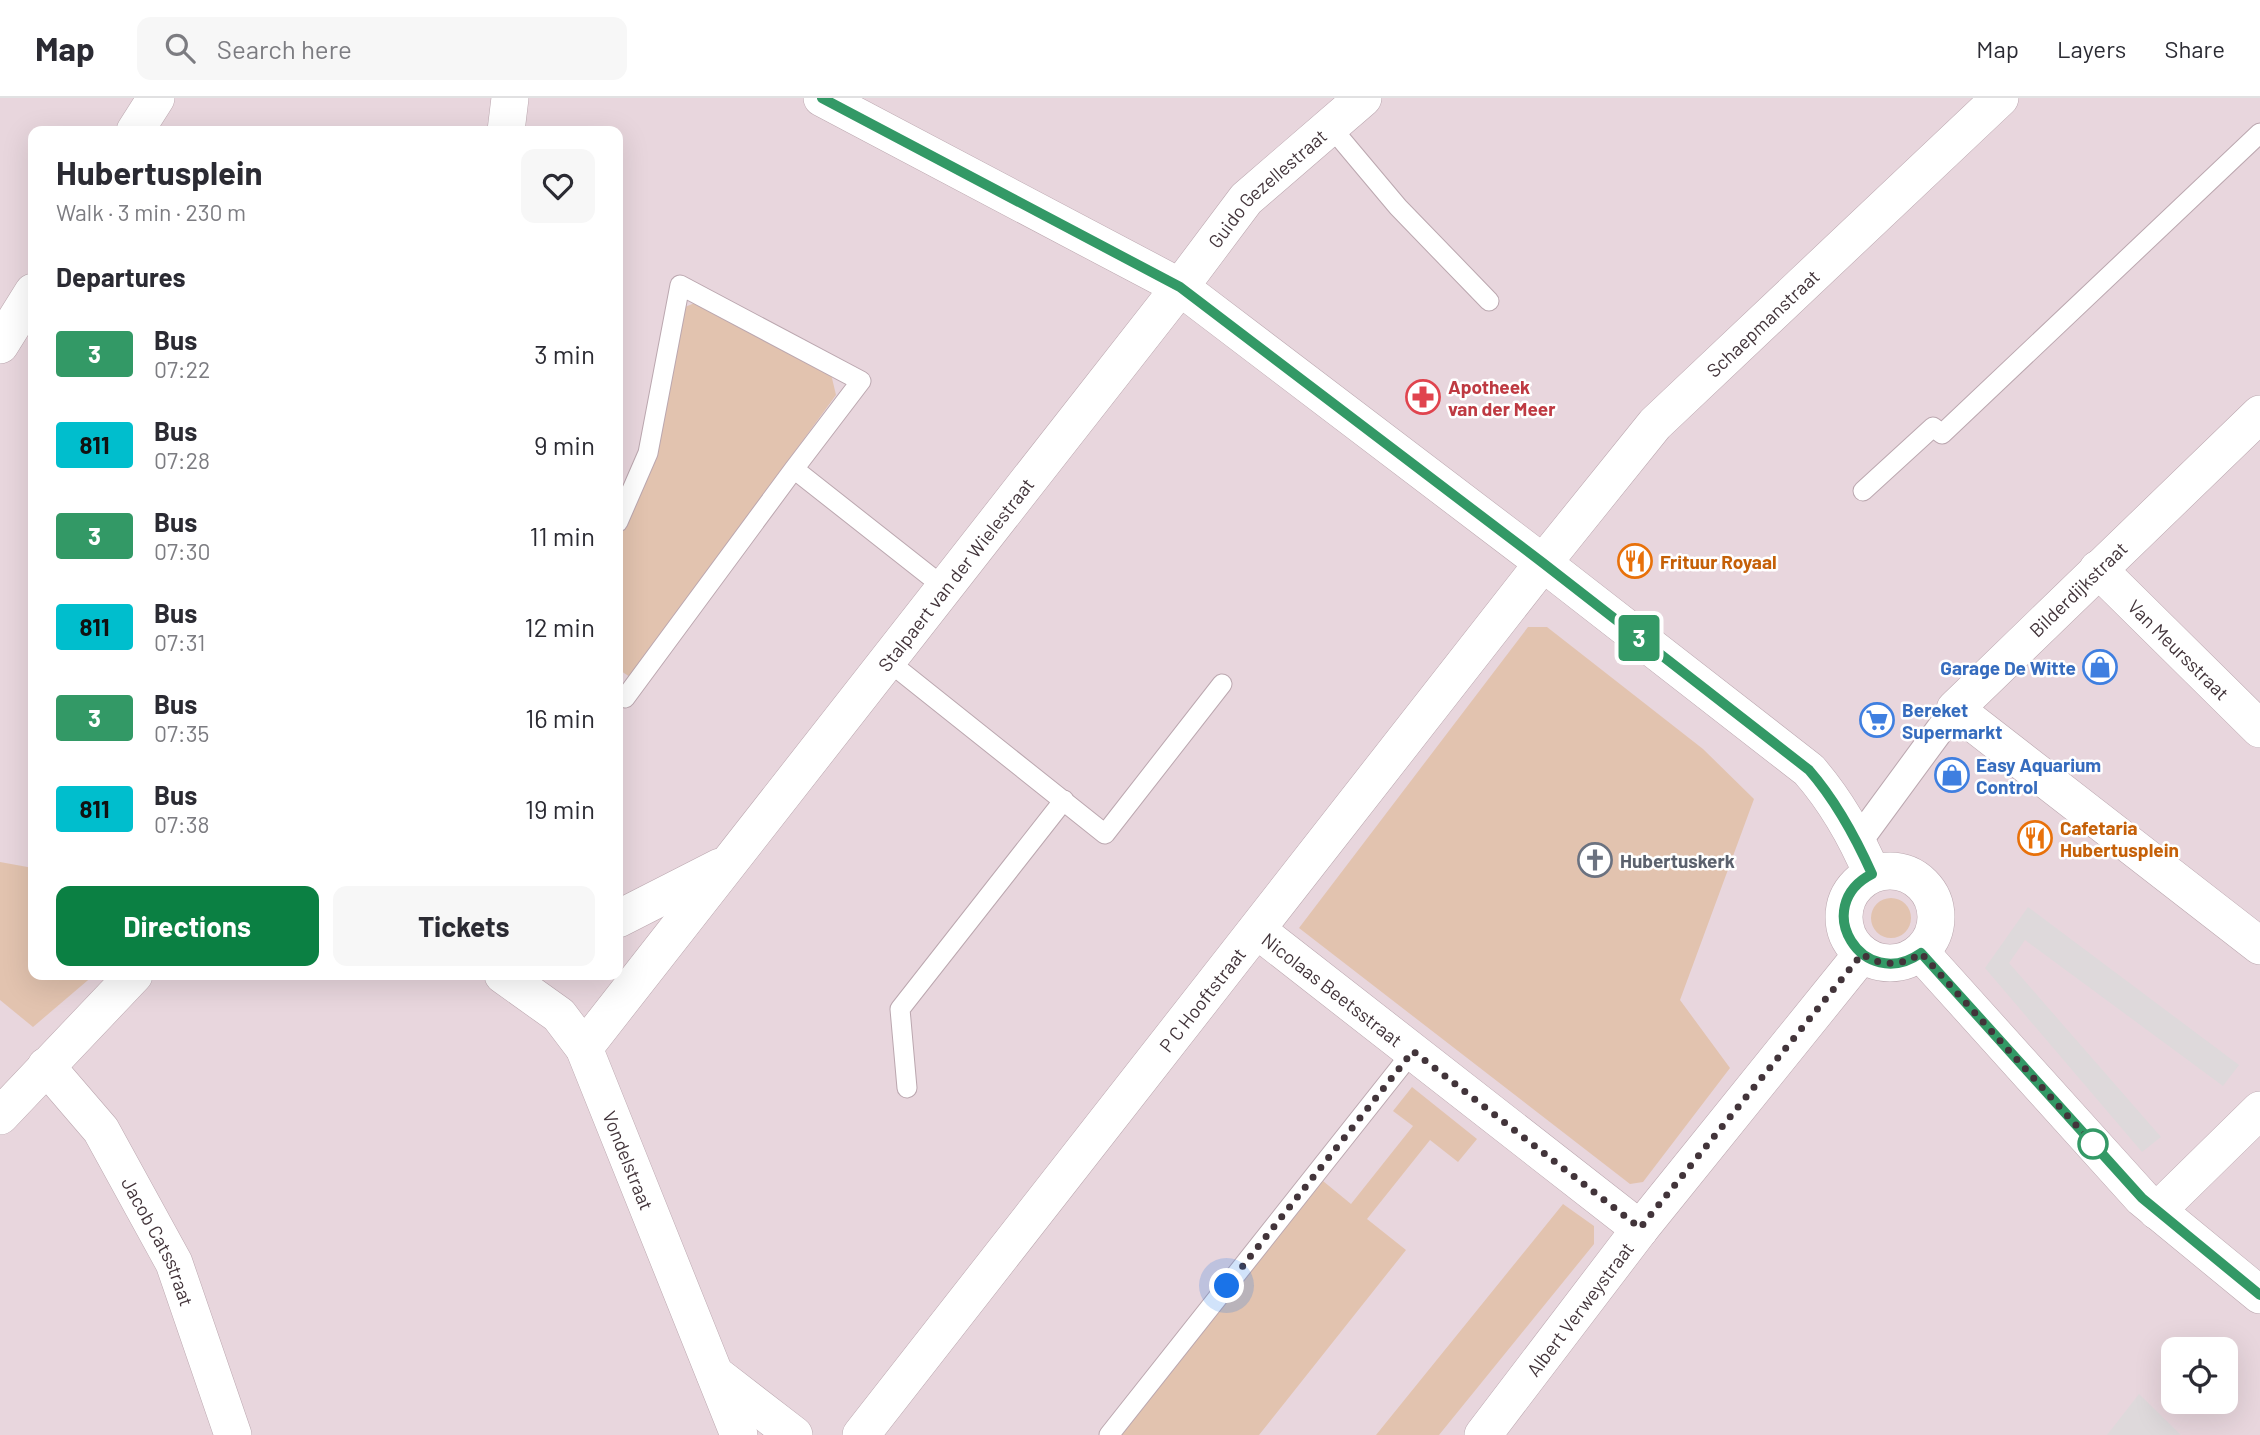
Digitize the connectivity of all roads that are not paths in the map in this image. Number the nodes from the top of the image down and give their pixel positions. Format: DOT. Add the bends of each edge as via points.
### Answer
graph roads {
  1 [pos="510,98"];
  2 [pos="822,98"];
  3 [pos="2000,98"];
  4 [pos="1341,109"];
  5 [pos="507,126"];
  6 [pos="2260,133"];
  7 [pos="1180,287"];
  8 [pos="28,300"];
  9 [pos="1489,300"];
  10 [pos="0,345"];
  11 [pos="2260,414"];
  12 [pos="794,468"];
  13 [pos="1863,491"];
  14 [pos="623,510"];
  15 [pos="1543,563"];
  16 [pos="2098,569"];
  17 [pos="945,587"];
  18 [pos="888,661"];
  19 [pos="1222,684"];
  20 [pos="623,697"];
  21 [pos="1955,709"];
  22 [pos="2260,729"];
  23 [pos="1063,800"];
  24 [pos="1858,841"];
  25 [pos="731,861"];
  26 [pos="1872,874"];
  27 [pos="623,916"];
  28 [pos="1257,930"];
  29 [pos="2260,946"];
  30 [pos="1921,953"];
  31 [pos="1862,954"];
  32 [pos="129,980"];
  33 [pos="514,980"];
  34 [pos="584,1048"];
  35 [pos="1413,1051"];
  36 [pos="46,1066"];
  37 [pos="907,1088"];
  38 [pos="2260,1110"];
  39 [pos="0,1116"];
  40 [pos="2157,1210"];
  41 [pos="1640,1228"];
  42 [pos="2260,1295"];
  43 [pos="715,1374"];
  44 [pos="233,1435"];
  45 [pos="739,1435"];
  46 [pos="794,1435"];
  47 [pos="861,1435"];
  48 [pos="1109,1435"];
  49 [pos="1483,1435"];
  1 -- 5 [label="street"];
  2 -- 7 [label="street"];
  3 -- 15 [label="street, Schaepmanstraat" via="1655,424"];
  4 -- 7 [label="street, Guido Gezellestraat" via="1246,199"];
  4 -- 9 [label="lane" via="1398,208"];
  6 -- 13 [label="lane" via="1942,434 1933,427"];
  7 -- 15 [label="street"];
  7 -- 17 [label="street, Stalpaert van der Wielestraat"];
  8 -- 10 [label="street"];
  11 -- 16 [label="street, Bilderdijkstraat"];
  12 -- 14 [label="lane" via="861,381 680,285 648,453"];
  12 -- 17 [label="lane"];
  12 -- 20 [label="lane"];
  15 -- 24 [label="street" via="1809,770"];
  15 -- 28 [label="street, P C Hooftstraat"];
  16 -- 21 [label="street, Bilderdijkstraat"];
  16 -- 22 [label="street, Van Meursstraat"];
  17 -- 18 [label="street, Stalpaert van der Wielestraat"];
  18 -- 23 [label="lane"];
  18 -- 25 [label="street, Stalpaert van der Wielestraat"];
  19 -- 23 [label="lane" via="1105,834"];
  21 -- 24 [label="street, Bilderdijkstraat"];
  21 -- 29 [label="street"];
  23 -- 37 [label="lane" via="900,1009"];
  24 -- 26 [label="street"];
  25 -- 27 [label="street, Stalpaert van der Wielestraat"];
  25 -- 34 [label="street, Stalpaert van der Wielestraat"];
  26 -- 30 [label="street" via="1905,873 1920,881 1931,895 1936,926"];
  26 -- 31 [label="street" via="1857,884 1843,915 1851,944"];
  28 -- 35 [label="street, Nicolaas Beetsstraat"];
  28 -- 47 [label="street, P C Hooftstraat"];
  30 -- 31 [label="street" via="1893,964"];
  30 -- 40 [label="street"];
  31 -- 41 [label="street, Albert Verweystraat"];
  32 -- 36 [label="street"];
  33 -- 34 [label="street, Vondelstraat" via="559,1015"];
  34 -- 43 [label="street, Vondelstraat"];
  35 -- 41 [label="street, Nicolaas Beetsstraat"];
  35 -- 48 [label="lane"];
  36 -- 39 [label="street"];
  36 -- 44 [label="street, Jacob Catsstraat" via="100,1130 174,1263"];
  38 -- 40 [label="street"];
  40 -- 42 [label="street"];
  41 -- 49 [label="street, Albert Verweystraat"];
  43 -- 45 [label="street, Vondelstraat"];
  43 -- 46 [label="street"];
}
